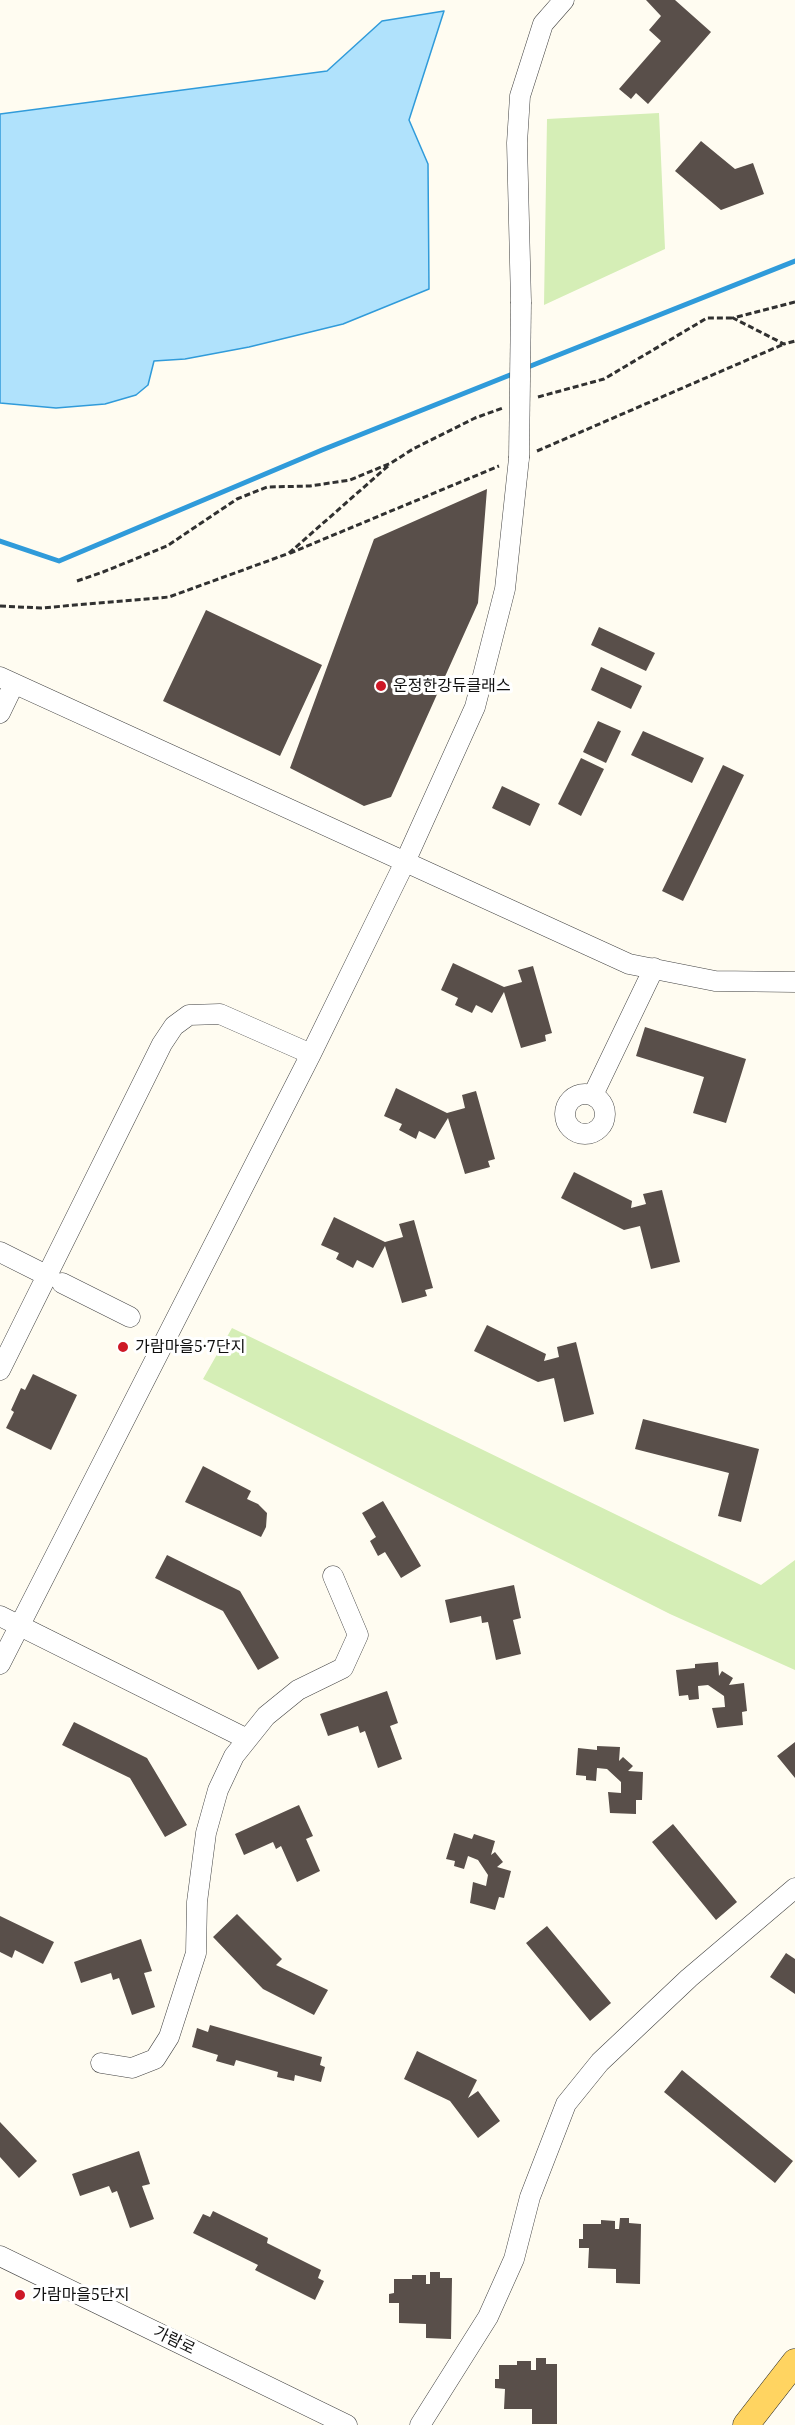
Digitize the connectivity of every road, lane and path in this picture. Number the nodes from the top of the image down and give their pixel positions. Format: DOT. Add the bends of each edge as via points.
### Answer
graph roads {
  1 [pos="564,0"];
  2 [pos="795,302"];
  3 [pos="733,318"];
  4 [pos="795,340"];
  5 [pos="784,344"];
  6 [pos="537,397"];
  7 [pos="506,407"];
  8 [pos="517,459"];
  9 [pos="391,463"];
  10 [pos="288,554"];
  11 [pos="77,581"];
  12 [pos="0,606"];
  13 [pos="7,681"];
  14 [pos="0,713"];
  15 [pos="405,861"];
  16 [pos="654,968"];
  17 [pos="795,982"];
  18 [pos="311,1054"];
  19 [pos="592,1095"];
  20 [pos="0,1252"];
  21 [pos="38,1271"];
  22 [pos="62,1282"];
  23 [pos="130,1317"];
  24 [pos="0,1370"];
  25 [pos="333,1576"];
  26 [pos="0,1616"];
  27 [pos="19,1625"];
  28 [pos="0,1664"];
  29 [pos="247,1739"];
  30 [pos="795,1888"];
  31 [pos="101,2063"];
  32 [pos="0,2256"];
  33 [pos="795,2362"];
  34 [pos="347,2425"];
  35 [pos="420,2425"];
  36 [pos="746,2425"];
  1 -- 8 [label="street, bridge" via="543,24 520,96"];
  2 -- 3 [label="path"];
  3 -- 5 [label="path"];
  3 -- 6 [label="path" via="707,318 604,380"];
  4 -- 5 [label="path"];
  5 -- 8 [label="path"];
  7 -- 9 [label="path" via="475,417"];
  8 -- 10 [label="path"];
  8 -- 15 [label="street" via="505,589 475,707"];
  9 -- 10 [label="path"];
  9 -- 11 [label="path" via="350,480 267,487 237,499 167,546"];
  10 -- 12 [label="path" via="170,597 41,608"];
  13 -- 14 [label="street"];
  13 -- 15 [label="street"];
  15 -- 16 [label="street" via="629,964"];
  15 -- 18 [label="street"];
  16 -- 17 [label="street" via="715,981"];
  16 -- 19 [label="street"];
  18 -- 24 [label="street" via="220,1014 189,1015 174,1026"];
  18 -- 27 [label="street"];
  20 -- 21 [label="street"];
  22 -- 23 [label="street"];
  25 -- 29 [label="street" via="358,1635 344,1668 298,1690 266,1716"];
  26 -- 27 [label="street"];
  27 -- 28 [label="street"];
  27 -- 29 [label="street"];
  29 -- 31 [label="street" via="218,1790 206,1833 197,1902 196,1953 169,2037 155,2059 132,2068"];
  30 -- 35 [label="street" via="600,2062 566,2103 530,2197 514,2259 488,2318"];
  32 -- 34 [label="street, 가람로"];
  33 -- 36 [label="main road"];
}
